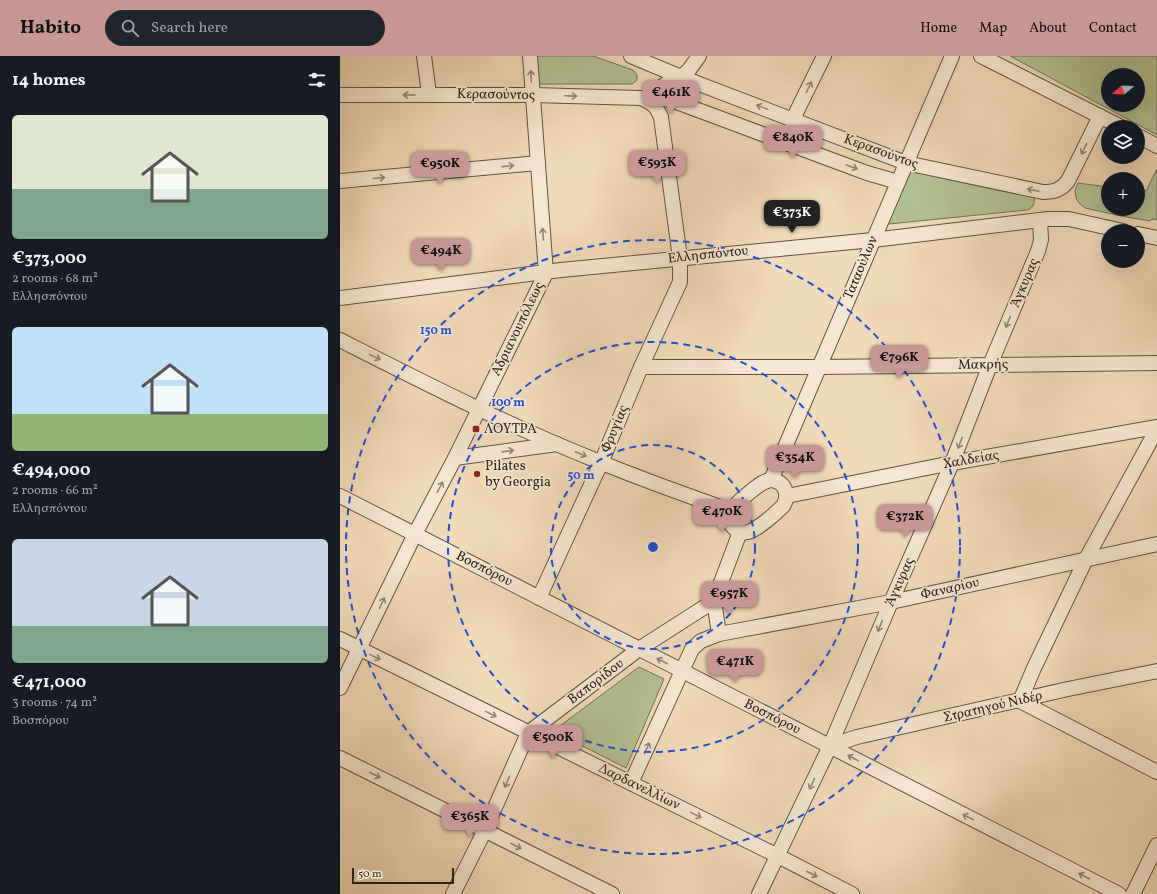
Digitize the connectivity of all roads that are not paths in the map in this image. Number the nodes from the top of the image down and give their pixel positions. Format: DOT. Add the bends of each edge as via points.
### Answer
graph roads {
  1 [pos="424,56"];
  2 [pos="530,56"];
  3 [pos="631,56"];
  4 [pos="699,56"];
  5 [pos="824,56"];
  6 [pos="952,56"];
  7 [pos="981,56"];
  8 [pos="681,77"];
  9 [pos="429,94"];
  10 [pos="340,95"];
  11 [pos="532,95"];
  12 [pos="653,98"];
  13 [pos="1100,116"];
  14 [pos="793,119"];
  15 [pos="1108,120"];
  16 [pos="1145,140"];
  17 [pos="1157,146"];
  18 [pos="538,163"];
  19 [pos="906,163"];
  20 [pos="340,181"];
  21 [pos="898,182"];
  22 [pos="1040,220"];
  23 [pos="1101,226"];
  24 [pos="1145,235"];
  25 [pos="1157,238"];
  26 [pos="873,240"];
  27 [pos="680,258"];
  28 [pos="546,272"];
  29 [pos="340,298"];
  30 [pos="340,340"];
  31 [pos="1157,363"];
  32 [pos="990,365"];
  33 [pos="642,367"];
  34 [pos="819,367"];
  35 [pos="479,408"];
  36 [pos="1157,428"];
  37 [pos="557,444"];
  38 [pos="455,458"];
  39 [pos="601,463"];
  40 [pos="952,463"];
  41 [pos="771,480"];
  42 [pos="340,496"];
  43 [pos="787,496"];
  44 [pos="731,511"];
  45 [pos="740,532"];
  46 [pos="415,534"];
  47 [pos="1157,544"];
  48 [pos="1086,559"];
  49 [pos="539,598"];
  50 [pos="714,601"];
  51 [pos="890,602"];
  52 [pos="719,634"];
  53 [pos="340,639"];
  54 [pos="359,649"];
  55 [pos="639,649"];
  56 [pos="682,671"];
  57 [pos="1157,671"];
  58 [pos="340,688"];
  59 [pos="1020,701"];
  60 [pos="528,733"];
  61 [pos="830,746"];
  62 [pos="340,758"];
  63 [pos="1157,772"];
  64 [pos="631,783"];
  65 [pos="485,830"];
  66 [pos="1157,845"];
  67 [pos="778,856"];
  68 [pos="453,894"];
  69 [pos="612,894"];
  70 [pos="759,894"];
  71 [pos="852,894"];
  72 [pos="1119,894"];
  73 [pos="1132,894"];
  1 -- 9 [label="street"];
  11 -- 2 [label="street, Αδριανουπόλεως, one-way"];
  3 -- 8 [label="street, Κερασούντος"];
  4 -- 8 [label="street"];
  14 -- 5 [label="street, one-way"];
  6 -- 19 [label="street, Ταταούλων"];
  7 -- 13 [label="street"];
  8 -- 12 [label="street" via="664,84"];
  14 -- 8 [label="street, Κερασούντος, one-way"];
  9 -- 10 [label="street, Κερασούντος, one-way"];
  9 -- 11 [label="street, Κερασούντος"];
  11 -- 12 [label="street, Κερασούντος, one-way"];
  11 -- 18 [label="street, Αδριανουπόλεως"];
  12 -- 21 [label="street, Κερασούντος, one-way"];
  12 -- 27 [label="street, Φρυγίας" via="661,117"];
  13 -- 15 [label="street"];
  13 -- 19 [label="street, Κερασούντος, one-way" via="1068,181 1058,190 1043,192"];
  14 -- 19 [label="street, Κερασούντος"];
  16 -- 17 [label="street"];
  20 -- 18 [label="street, one-way"];
  28 -- 18 [label="street, Αδριανουπόλεως, one-way"];
  19 -- 21 [label="street, Ταταούλων"];
  21 -- 26 [label="street, Ταταούλων"];
  22 -- 23 [label="street, Ελλησπόντου" via="1069,219"];
  22 -- 26 [label="street, Ελλησπόντου"];
  22 -- 32 [label="street, Άγκυρας, one-way" via="1041,240 1038,251"];
  24 -- 25 [label="street"];
  26 -- 27 [label="street, Ελλησπόντου"];
  26 -- 34 [label="street, Ταταούλων"];
  27 -- 28 [label="street, Ελλησπόντου"];
  27 -- 33 [label="street, Φρυγίας" via="680,282"];
  28 -- 29 [label="street, Ελλησπόντου"];
  28 -- 35 [label="street, Αδριανουπόλεως"];
  30 -- 35 [label="street, one-way"];
  31 -- 32 [label="street, Μακρής"];
  32 -- 34 [label="street, Μακρής"];
  32 -- 40 [label="street, Άγκυρας, one-way"];
  33 -- 34 [label="street, Μακρής"];
  33 -- 39 [label="street, Φρυγίας"];
  34 -- 41 [label="street, Ταταούλων"];
  35 -- 37 [label="street"];
  35 -- 38 [label="street, Αδριανουπόλεως"];
  36 -- 40 [label="street, Χαλδείας"];
  36 -- 48 [label="street"];
  38 -- 37 [label="street, one-way"];
  37 -- 39 [label="street, one-way"];
  46 -- 38 [label="street, Αδριανουπόλεως, one-way"];
  39 -- 44 [label="street"];
  39 -- 49 [label="street, Φρυγίας"];
  40 -- 43 [label="street, Χαλδείας"];
  40 -- 51 [label="street, Άγκυρας"];
  41 -- 43 [label="street" via="776,480 784,486"];
  41 -- 44 [label="street" via="761,483"];
  42 -- 46 [label="street, Βοσπόρου"];
  43 -- 45 [label="street" via="783,506 754,529"];
  44 -- 45 [label="street" via="732,526"];
  45 -- 50 [label="street"];
  46 -- 49 [label="street, Βοσπόρου"];
  54 -- 46 [label="street, Αδριανουπόλεως, one-way"];
  47 -- 48 [label="street, Φαναρίου"];
  48 -- 51 [label="street, Φαναρίου"];
  48 -- 59 [label="street"];
  49 -- 55 [label="street, Βοσπόρου"];
  50 -- 52 [label="street"];
  50 -- 55 [label="street, Βαπορίδου"];
  51 -- 52 [label="street, Φαναρίου"];
  51 -- 61 [label="street, Άγκυρας, one-way"];
  52 -- 56 [label="street" via="701,641 692,649"];
  53 -- 54 [label="street, Δαρδανελλίων"];
  54 -- 58 [label="street, Αδριανουπόλεως"];
  54 -- 60 [label="street, Δαρδανελλίων, one-way"];
  56 -- 55 [label="street, Βοσπόρου, one-way"];
  55 -- 60 [label="street, Βαπορίδου"];
  56 -- 61 [label="street, Βοσπόρου"];
  64 -- 56 [label="street, one-way"];
  57 -- 59 [label="street, Στρατηγού Νιδέρ"];
  59 -- 61 [label="street, Στρατηγού Νιδέρ" via="858,737"];
  59 -- 63 [label="street"];
  60 -- 64 [label="street, Δαρδανελλίων"];
  60 -- 65 [label="street, Βαπορίδου, one-way"];
  61 -- 67 [label="street, Άγκυρας, one-way"];
  72 -- 61 [label="street, Βοσπόρου, one-way"];
  62 -- 65 [label="street, one-way"];
  64 -- 67 [label="street, Δαρδανελλίων, one-way"];
  65 -- 68 [label="street, Βαπορίδου"];
  65 -- 69 [label="street, one-way"];
  66 -- 73 [label="street"];
  67 -- 70 [label="street, Άγκυρας"];
  67 -- 71 [label="street, Δαρδανελλίων, one-way"];
}
